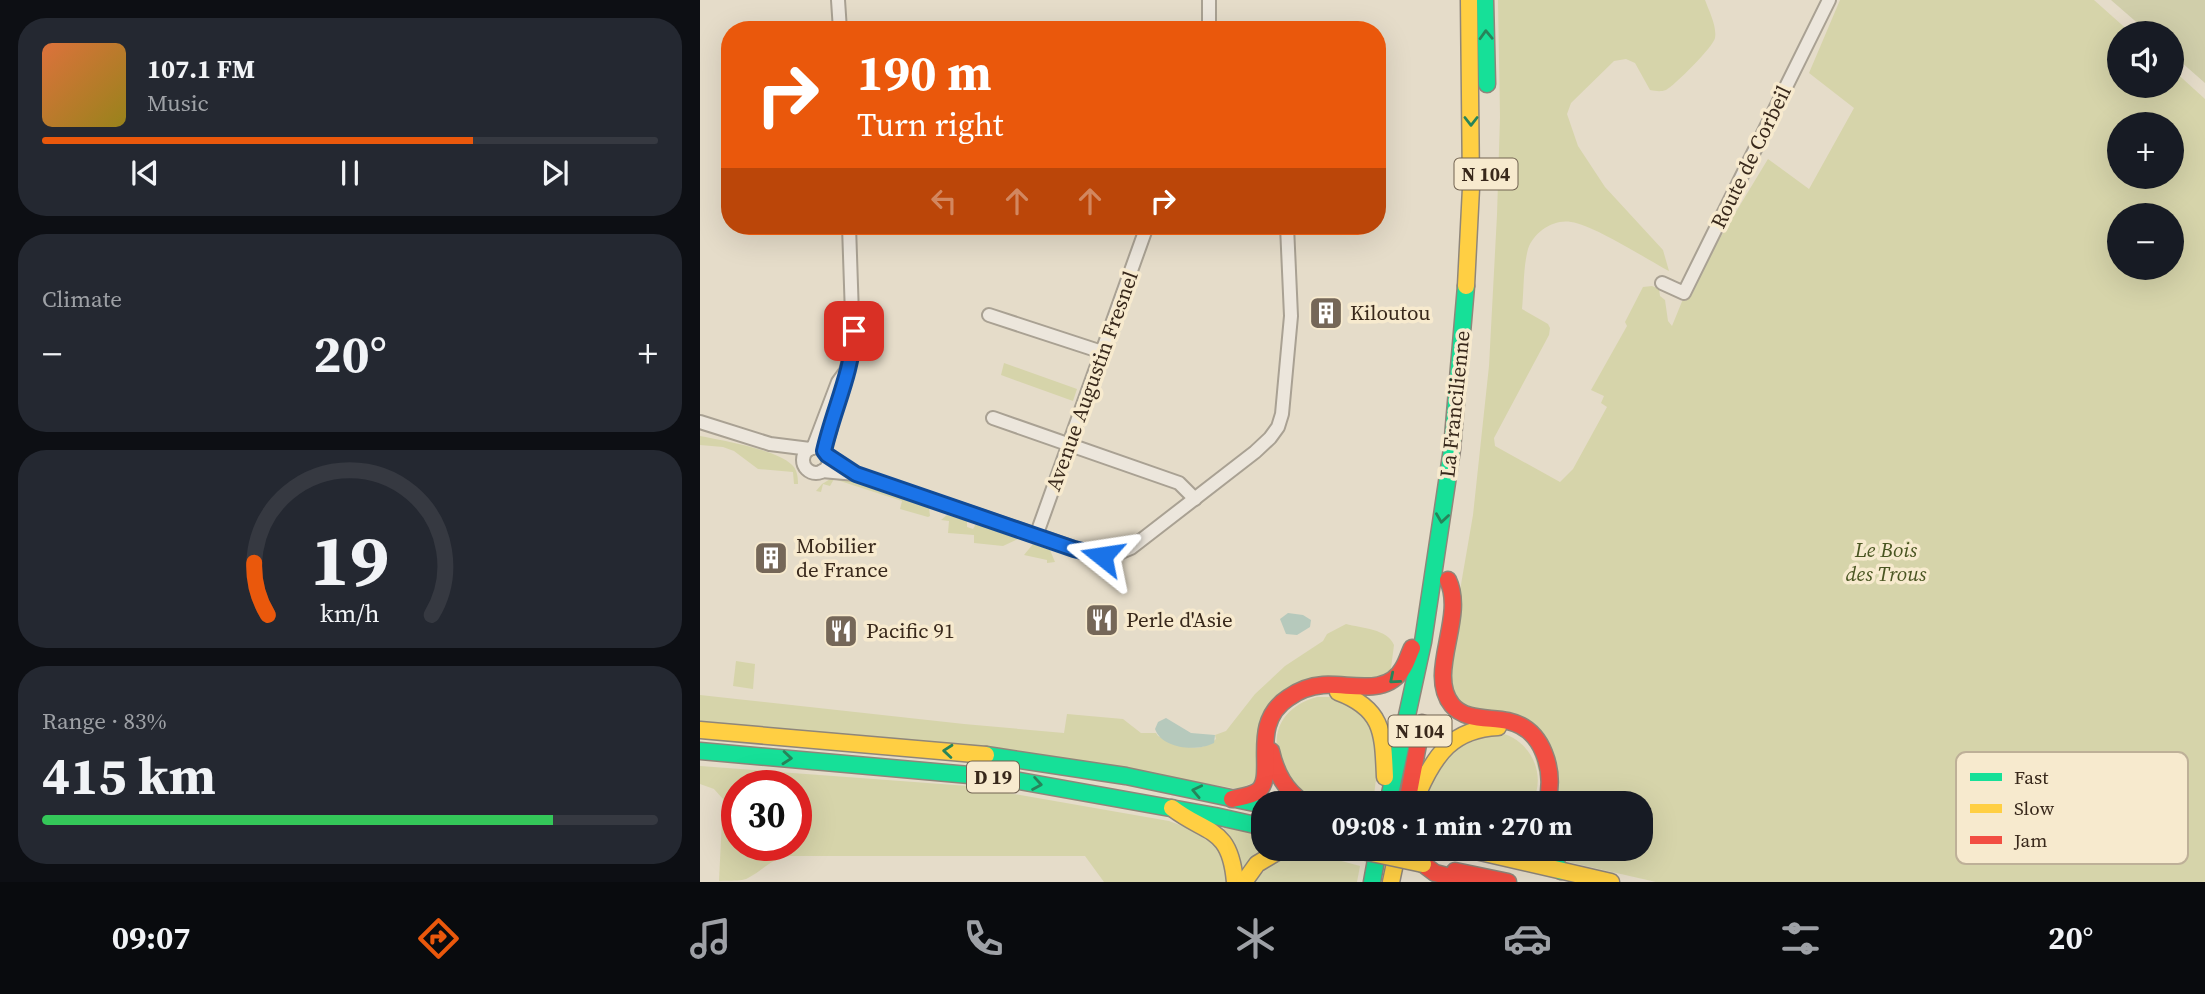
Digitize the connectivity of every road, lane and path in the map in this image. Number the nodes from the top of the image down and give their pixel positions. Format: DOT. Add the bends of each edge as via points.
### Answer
graph roads {
  1 [pos="838,0"];
  2 [pos="1209,0"];
  3 [pos="1469,0"];
  4 [pos="1485,0"];
  5 [pos="1829,0"];
  6 [pos="839,21"];
  7 [pos="1209,21"];
  8 [pos="1487,99"];
  9 [pos="1487,149"];
  10 [pos="849,235"];
  11 [pos="1143,235"];
  12 [pos="1287,235"];
  13 [pos="1662,284"];
  14 [pos="989,315"];
  15 [pos="1102,352"];
  16 [pos="993,418"];
  17 [pos="702,423"];
  18 [pos="771,444"];
  19 [pos="1069,444"];
  20 [pos="818,451"];
  21 [pos="804,465"];
  22 [pos="822,471"];
  23 [pos="856,474"];
  24 [pos="1195,499"];
  25 [pos="1461,499"];
  26 [pos="1036,536"];
  27 [pos="1455,539"];
  28 [pos="1448,580"];
  29 [pos="1426,621"];
  30 [pos="700,730"];
  31 [pos="700,751"];
  32 [pos="1289,791"];
  33 [pos="1388,791"];
  34 [pos="1390,791"];
  35 [pos="1410,791"];
  36 [pos="1418,791"];
  37 [pos="1543,791"];
  38 [pos="1549,791"];
  39 [pos="1232,799"];
  40 [pos="1251,803"];
  41 [pos="1172,808"];
  42 [pos="1251,824"];
  43 [pos="1262,861"];
  44 [pos="1382,861"];
  45 [pos="1388,861"];
  46 [pos="1415,861"];
  47 [pos="1518,861"];
  48 [pos="1554,861"];
  49 [pos="1423,864"];
  50 [pos="1561,871"];
  51 [pos="1235,882"];
  52 [pos="1244,882"];
  53 [pos="1371,882"];
  54 [pos="1391,882"];
  55 [pos="1470,882"];
  56 [pos="1508,882"];
  57 [pos="1611,882"];
  1 -- 6 [label="street"];
  2 -- 7 [label="street"];
  3 -- 29 [label="main road, La Francilienne / N 104, one-way" via="1471,177 1465,304 1452,449"];
  8 -- 4 [label="main road, one-way"];
  5 -- 13 [label="street, Route de Corbeil" via="1684,293"];
  9 -- 25 [label="main road, La Francilienne / N 104" via="1479,327"];
  10 -- 20 [label="street" via="853,345 846,384"];
  11 -- 15 [label="street, Avenue Augustin Fresnel"];
  12 -- 24 [label="street" via="1291,316 1278,427 1270,439"];
  14 -- 15 [label="street"];
  15 -- 19 [label="street, Avenue Augustin Fresnel"];
  16 -- 19 [label="street"];
  17 -- 18 [label="street"];
  18 -- 20 [label="street"];
  18 -- 21 [label="street"];
  19 -- 24 [label="street" via="1179,482"];
  19 -- 26 [label="street, Avenue Augustin Fresnel"];
  20 -- 21 [label="street" via="804,456"];
  20 -- 22 [label="street" via="828,464"];
  20 -- 23 [label="street"];
  21 -- 22 [label="street" via="812,472"];
  22 -- 23 [label="street"];
  23 -- 26 [label="street"];
  24 -- 26 [label="street" via="1140,543 1112,556"];
  27 -- 28 [label="main road, N 104"];
  28 -- 35 [label="main road, N 104"];
  28 -- 38 [label="main road" via="1455,598 1445,695 1459,712 1513,722 1528,731 1549,763"];
  29 -- 34 [label="main road, La Francilienne / N 104"];
  29 -- 39 [label="main road, one-way" via="1415,636 1403,671 1393,682 1372,689 1321,684 1304,687 1286,698 1268,726 1262,786 1253,794"];
  39 -- 30 [label="main road, D 19, one-way" via="1005,757"];
  31 -- 41 [label="main road, D 19, one-way" via="990,776"];
  32 -- 33 [label="main road" via="1273,765 1273,728 1291,703 1320,692 1352,696 1368,706 1378,720 1384,737"];
  36 -- 37 [label="main road" via="1427,770 1446,746 1474,729 1492,727 1516,731 1535,751 1544,774"];
  39 -- 40 [label="main road, D 19"];
  41 -- 42 [label="main road, D 19"];
  41 -- 51 [label="main road" via="1214,831 1223,841 1230,852"];
  43 -- 52 [label="main road"];
  44 -- 53 [label="main road"];
  45 -- 54 [label="main road"];
  46 -- 49 [label="main road, bridge"];
  47 -- 50 [label="main road"];
  48 -- 50 [label="main road"];
  49 -- 55 [label="main road" via="1435,873"];
  49 -- 56 [label="main road"];
  50 -- 57 [label="main road"];
}
